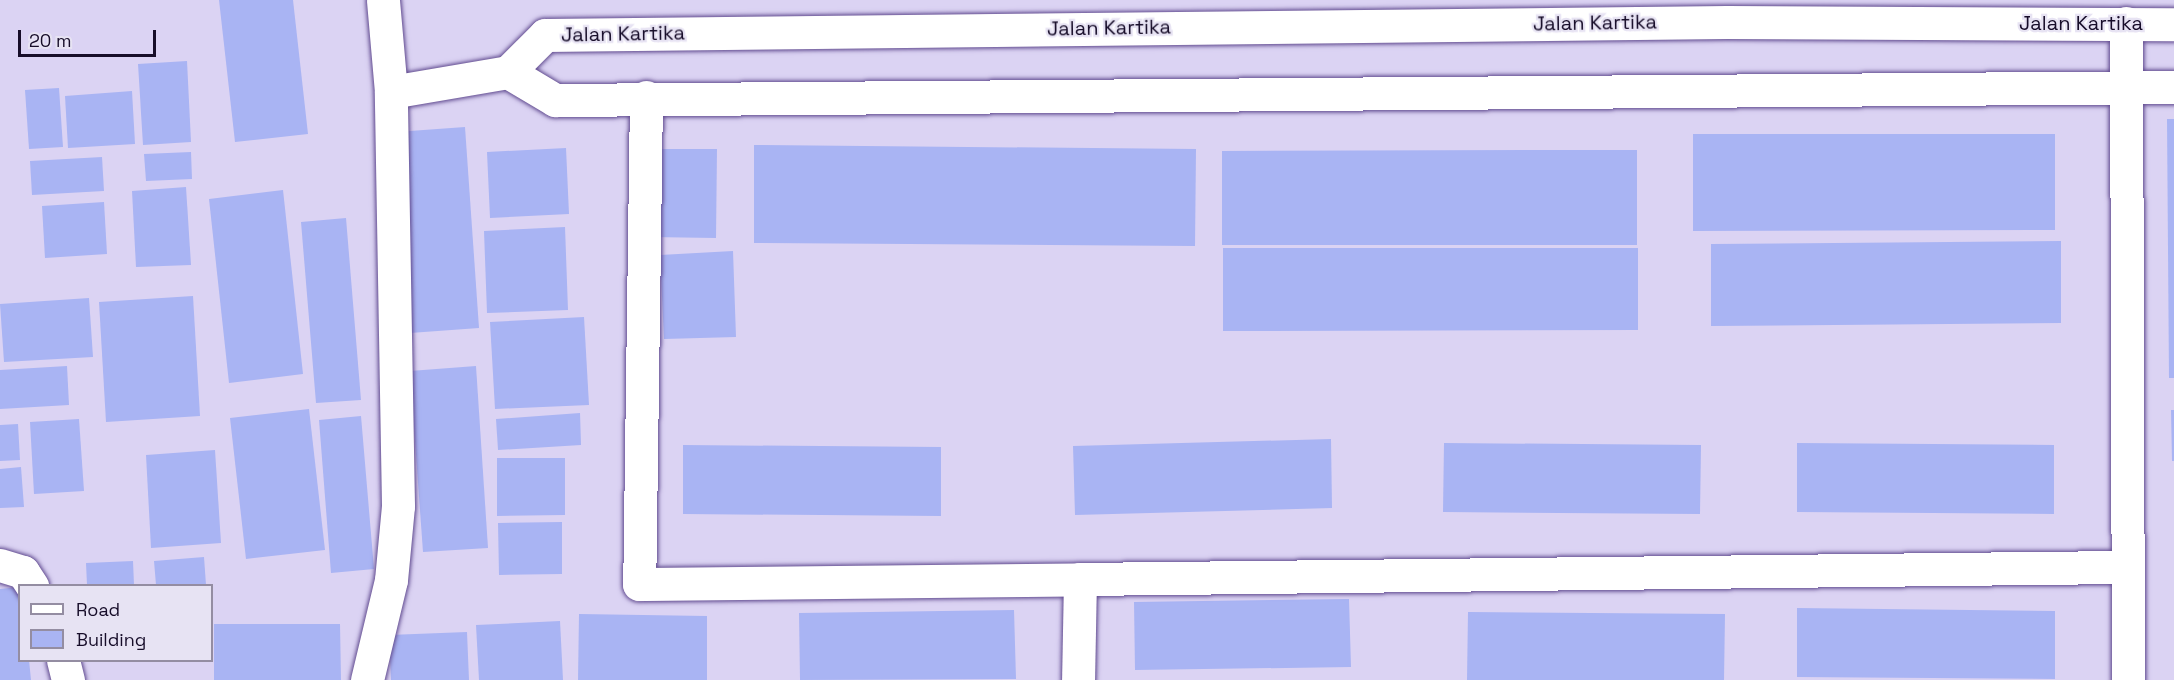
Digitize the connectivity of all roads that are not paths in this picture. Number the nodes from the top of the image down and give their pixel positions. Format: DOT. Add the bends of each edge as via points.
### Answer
graph roads {
  1 [pos="383,0"];
  2 [pos="2126,23"];
  3 [pos="2174,24"];
  4 [pos="508,72"];
  5 [pos="2125,87"];
  6 [pos="2174,87"];
  7 [pos="391,92"];
  8 [pos="646,97"];
  9 [pos="0,565"];
  10 [pos="2127,567"];
  11 [pos="1080,579"];
  12 [pos="31,584"];
  13 [pos="64,662"];
  14 [pos="68,680"];
  15 [pos="367,680"];
  16 [pos="1078,680"];
  17 [pos="2128,680"];
  1 -- 7 [label="street"];
  2 -- 3 [label="street, Jalan Kartika"];
  2 -- 4 [label="street, Jalan Kartika" via="1727,22 545,35"];
  2 -- 5 [label="street"];
  4 -- 7 [label="street"];
  4 -- 8 [label="street" via="555,100"];
  5 -- 6 [label="street"];
  5 -- 8 [label="street"];
  5 -- 10 [label="street"];
  7 -- 15 [label="street" via="398,506 391,580"];
  8 -- 11 [label="street" via="639,584"];
  9 -- 12 [label="street" via="22,572"];
  10 -- 11 [label="street"];
  10 -- 17 [label="street"];
  11 -- 16 [label="street"];
  13 -- 14 [label="street"];
}
